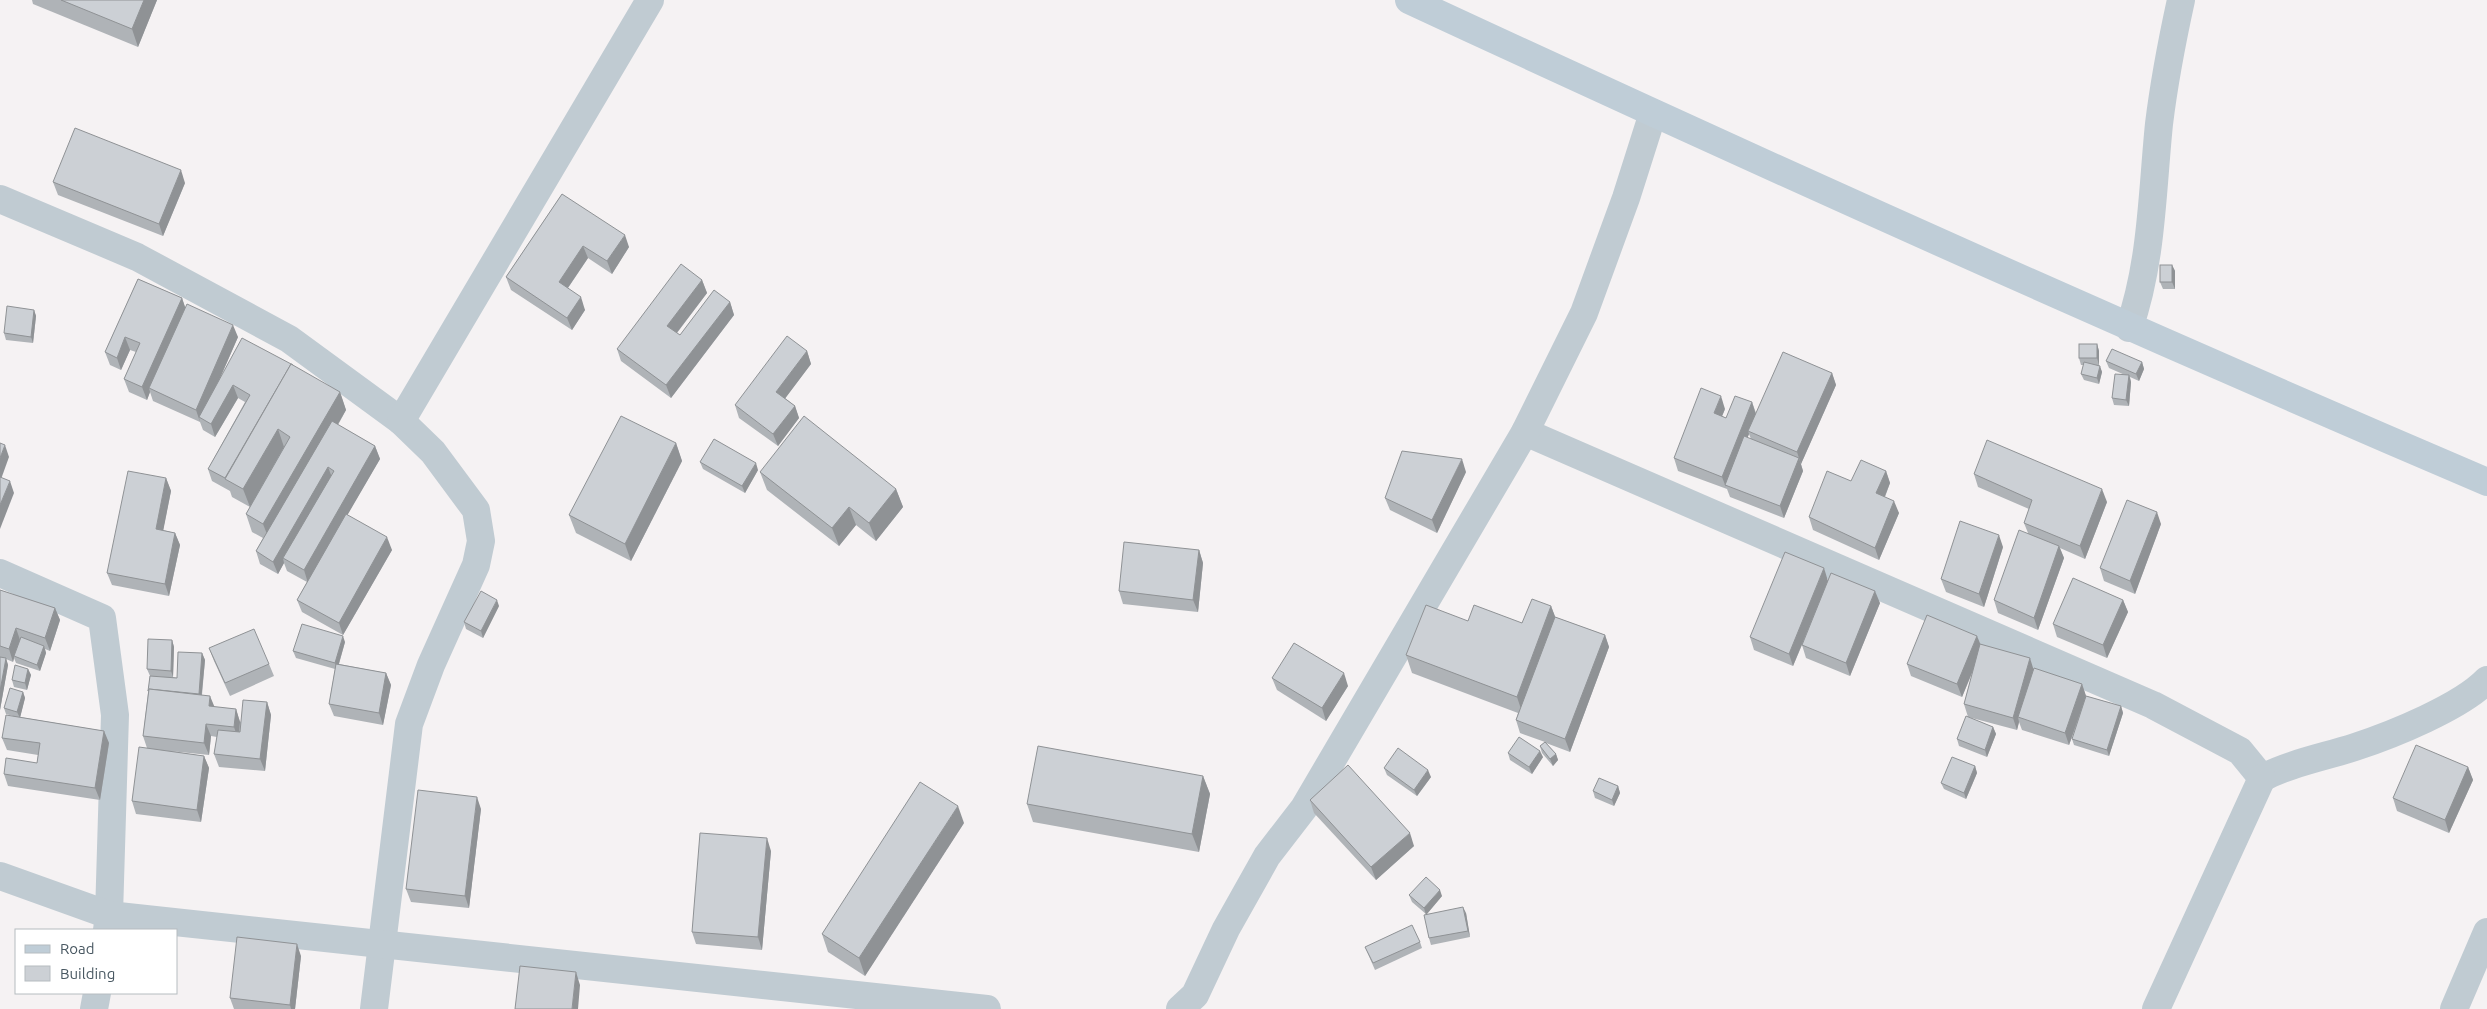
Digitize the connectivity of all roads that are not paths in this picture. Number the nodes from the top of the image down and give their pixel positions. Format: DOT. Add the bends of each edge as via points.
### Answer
graph roads {
  1 [pos="650,0"];
  2 [pos="1409,0"];
  3 [pos="2181,0"];
  4 [pos="1653,113"];
  5 [pos="0,199"];
  6 [pos="2129,328"];
  7 [pos="401,421"];
  8 [pos="1525,432"];
  9 [pos="2487,482"];
  10 [pos="0,573"];
  11 [pos="2487,680"];
  12 [pos="2262,778"];
  13 [pos="0,876"];
  14 [pos="108,923"];
  15 [pos="2487,932"];
  16 [pos="382,945"];
  17 [pos="97,994"];
  18 [pos="94,1009"];
  19 [pos="374,1009"];
  20 [pos="987,1009"];
  21 [pos="1180,1009"];
  22 [pos="2156,1009"];
  23 [pos="2454,1009"];
  1 -- 7 [label="street"];
  2 -- 4 [label="main road"];
  3 -- 6 [label="street" via="2160,123 2148,254 2140,298"];
  4 -- 6 [label="main road"];
  4 -- 8 [label="street" via="1584,313"];
  5 -- 7 [label="street" via="138,257 289,339"];
  6 -- 9 [label="main road"];
  7 -- 16 [label="street" via="433,452 476,510 481,541 476,565 408,724"];
  8 -- 12 [label="street" via="2153,705 2240,752"];
  8 -- 21 [label="street" via="1304,808 1267,856 1226,929 1195,995"];
  10 -- 14 [label="street" via="102,618 115,715"];
  11 -- 12 [label="street" via="2443,711 2357,746 2280,769"];
  12 -- 22 [label="street"];
  13 -- 14 [label="street"];
  14 -- 16 [label="street"];
  15 -- 23 [label="street"];
  16 -- 19 [label="street"];
  16 -- 20 [label="street"];
  17 -- 18 [label="street"];
}
